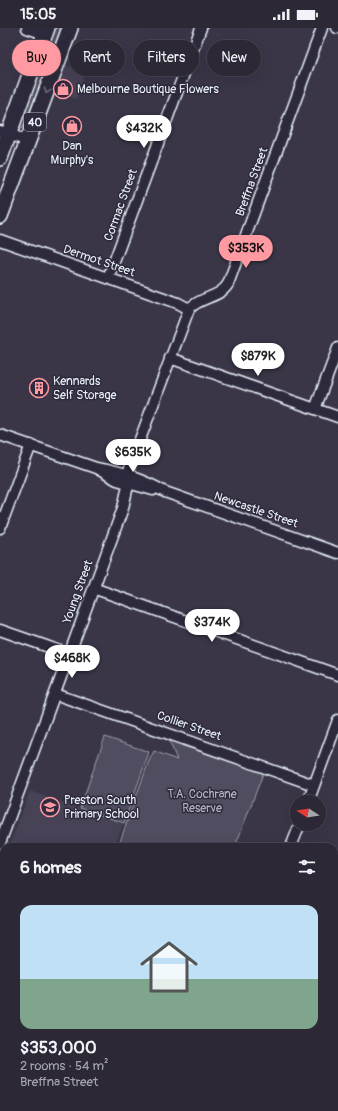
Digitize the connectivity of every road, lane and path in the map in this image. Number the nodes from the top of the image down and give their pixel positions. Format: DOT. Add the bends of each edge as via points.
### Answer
graph roads {
  1 [pos="27,28"];
  2 [pos="70,28"];
  3 [pos="200,28"];
  4 [pos="322,28"];
  5 [pos="46,31"];
  6 [pos="4,132"];
  7 [pos="28,141"];
  8 [pos="0,158"];
  9 [pos="0,216"];
  10 [pos="0,240"];
  11 [pos="108,278"];
  12 [pos="189,309"];
  13 [pos="338,348"];
  14 [pos="170,358"];
  15 [pos="315,409"];
  16 [pos="338,418"];
  17 [pos="0,435"];
  18 [pos="31,445"];
  19 [pos="130,480"];
  20 [pos="0,528"];
  21 [pos="338,553"];
  22 [pos="93,588"];
  23 [pos="0,630"];
  24 [pos="69,654"];
  25 [pos="338,675"];
  26 [pos="54,694"];
  27 [pos="338,720"];
  28 [pos="314,785"];
  29 [pos="310,795"];
  30 [pos="297,831"];
  31 [pos="0,843"];
  32 [pos="293,843"];
  1 -- 5 [label="street"];
  2 -- 7 [label="highway, 40, one-way"];
  3 -- 11 [label="street, Cormac Street"];
  4 -- 12 [label="street, Breffna Street" via="228,284 223,290"];
  5 -- 6 [label="highway, 40"];
  6 -- 7 [label="street"];
  6 -- 8 [label="highway, 40"];
  7 -- 9 [label="highway, 40"];
  10 -- 11 [label="street, Dermot Street"];
  11 -- 12 [label="street, Dermot Street" via="178,302"];
  12 -- 14 [label="street"];
  13 -- 15 [label="street"];
  14 -- 15 [label="street"];
  14 -- 19 [label="street"];
  15 -- 16 [label="street"];
  17 -- 18 [label="street, Newcastle Street"];
  18 -- 19 [label="street, Newcastle Street"];
  18 -- 20 [label="street"];
  19 -- 21 [label="street, Newcastle Street"];
  19 -- 22 [label="street, Young Street" via="123,508"];
  22 -- 24 [label="street, Young Street"];
  22 -- 25 [label="street"];
  23 -- 24 [label="street"];
  24 -- 26 [label="street, Young Street"];
  26 -- 28 [label="street, Collier Street"];
  26 -- 31 [label="street, Young Street"];
  27 -- 28 [label="street"];
  28 -- 29 [label="street"];
  30 -- 32 [label="street"];
}
